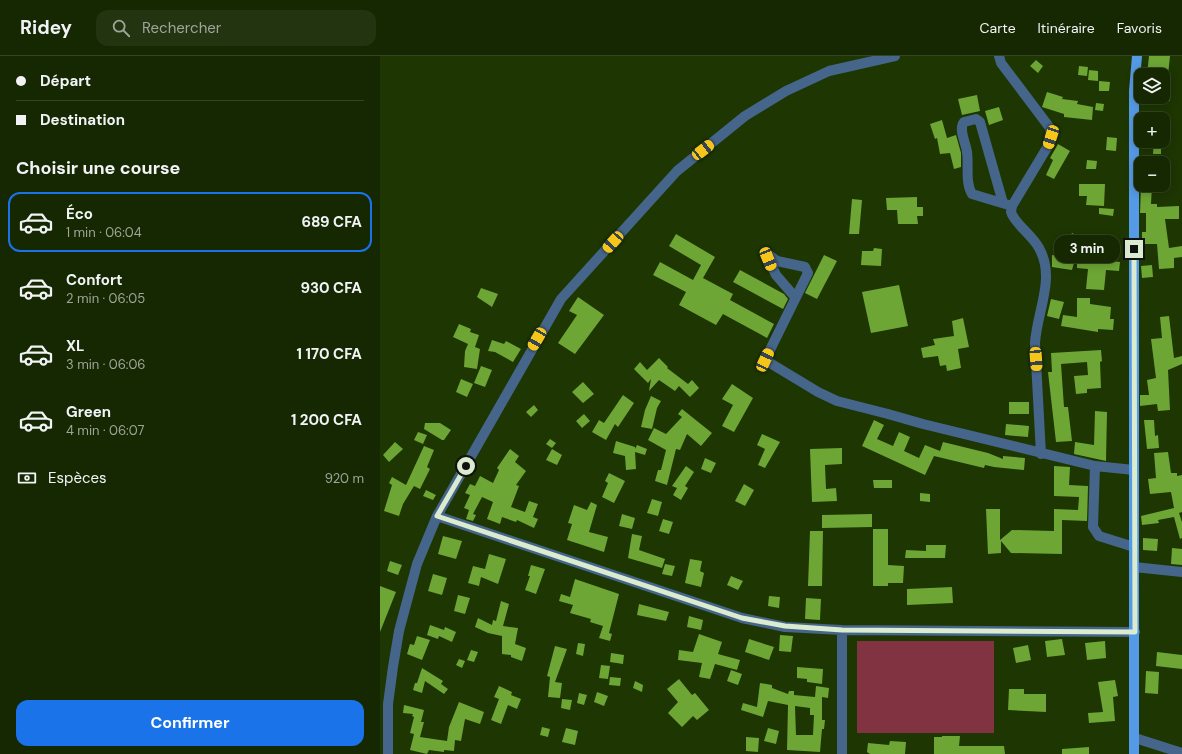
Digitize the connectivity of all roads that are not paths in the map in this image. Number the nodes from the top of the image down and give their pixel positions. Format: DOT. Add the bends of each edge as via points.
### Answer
graph roads {
  1 [pos="895,56"];
  2 [pos="999,56"];
  3 [pos="1137,56"];
  4 [pos="1008,204"];
  5 [pos="795,297"];
  6 [pos="1041,454"];
  7 [pos="1095,466"];
  8 [pos="1134,470"];
  9 [pos="437,516"];
  10 [pos="1134,547"];
  11 [pos="1134,567"];
  12 [pos="1182,572"];
  13 [pos="842,630"];
  14 [pos="1135,632"];
  15 [pos="1135,738"];
  16 [pos="1182,753"];
  17 [pos="388,754"];
  18 [pos="842,754"];
  19 [pos="1134,754"];
  1 -- 9 [label="street" via="829,71 786,91 745,116 677,171 561,300"];
  2 -- 4 [label="street" via="1001,63 1050,128 1051,134 1048,146"];
  3 -- 8 [label="main road" via="1134,91"];
  4 -- 4 [label="street" via="976,196 970,191 968,154 962,129 964,122 976,119 980,122"];
  4 -- 6 [label="street" via="1011,214 1039,248 1047,274 1035,343"];
  5 -- 5 [label="street" via="807,275 807,270 777,261 765,252 776,275"];
  5 -- 6 [label="street" via="765,360 837,401"];
  6 -- 7 [label="street"];
  7 -- 8 [label="street"];
  7 -- 10 [label="street" via="1095,532 1099,536"];
  8 -- 10 [label="main road"];
  9 -- 13 [label="street" via="742,618 785,626"];
  9 -- 17 [label="street" via="417,564 399,631 388,704"];
  10 -- 11 [label="main road"];
  11 -- 12 [label="street"];
  11 -- 14 [label="main road"];
  13 -- 14 [label="street"];
  13 -- 18 [label="street"];
  14 -- 15 [label="main road"];
  15 -- 16 [label="street"];
  15 -- 19 [label="main road"];
}
